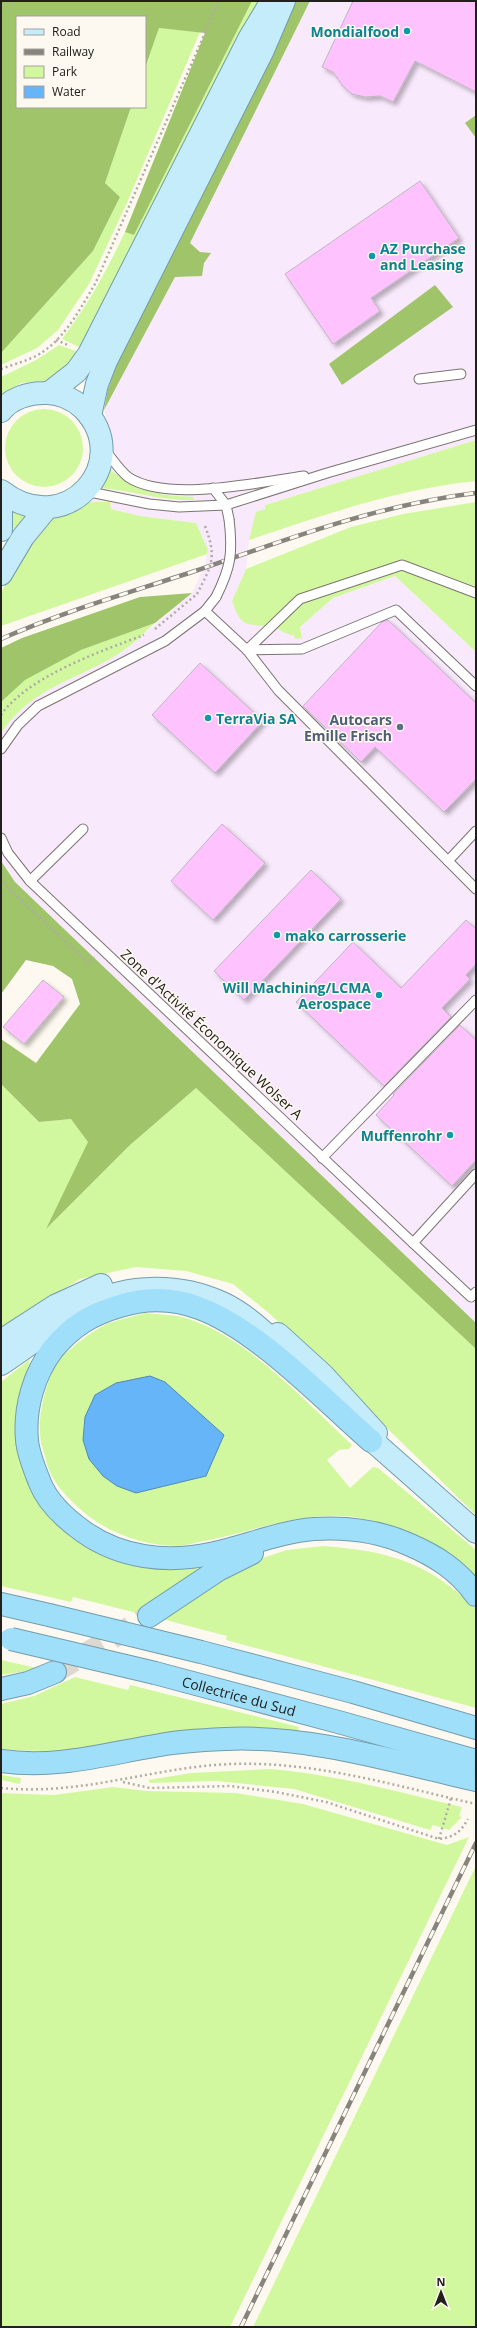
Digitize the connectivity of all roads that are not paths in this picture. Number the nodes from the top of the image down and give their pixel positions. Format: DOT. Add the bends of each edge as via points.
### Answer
graph roads {
  1 [pos="272,1"];
  2 [pos="284,1"];
  3 [pos="461,374"];
  4 [pos="419,379"];
  5 [pos="49,393"];
  6 [pos="2,409"];
  7 [pos="90,416"];
  8 [pos="476,430"];
  9 [pos="101,446"];
  10 [pos="327,473"];
  11 [pos="213,488"];
  12 [pos="1,491"];
  13 [pos="85,491"];
  14 [pos="1,494"];
  15 [pos="226,505"];
  16 [pos="46,509"];
  17 [pos="1,530"];
  18 [pos="1,574"];
  19 [pos="476,593"];
  20 [pos="205,611"];
  21 [pos="247,650"];
  22 [pos="476,686"];
  23 [pos="1,749"];
  24 [pos="83,829"];
  25 [pos="476,831"];
  26 [pos="1,838"];
  27 [pos="448,861"];
  28 [pos="30,881"];
  29 [pos="476,888"];
  30 [pos="476,1000"];
  31 [pos="322,1158"];
  32 [pos="476,1174"];
  33 [pos="413,1243"];
  34 [pos="476,1292"];
  35 [pos="1,1340"];
  36 [pos="1,1364"];
  37 [pos="371,1441"];
  38 [pos="420,1480"];
  39 [pos="476,1532"];
  40 [pos="476,1595"];
  41 [pos="476,1599"];
  42 [pos="1,1604"];
  43 [pos="149,1616"];
  44 [pos="6,1638"];
  45 [pos="55,1672"];
  46 [pos="1,1689"];
  47 [pos="476,1728"];
  48 [pos="6,1761"];
  49 [pos="476,1761"];
  50 [pos="476,1780"];
  1 -- 5 [label="main road" via="249,39 89,354 76,372"];
  2 -- 7 [label="main road" via="263,50 106,361 97,384"];
  3 -- 4 [label="lane"];
  5 -- 6 [label="main road" via="32,393 17,398"];
  5 -- 7 [label="main road" via="65,396 79,404"];
  7 -- 9 [label="main road" via="98,430"];
  8 -- 10 [label="lane"];
  9 -- 11 [label="lane" via="128,477 148,484 179,489"];
  9 -- 13 [label="main road" via="97,473"];
  10 -- 11 [label="lane"];
  10 -- 15 [label="lane"];
  11 -- 15 [label="lane"];
  12 -- 16 [label="main road" via="14,501"];
  13 -- 15 [label="lane" via="171,506"];
  13 -- 16 [label="main road" via="74,500"];
  14 -- 17 [label="main road"];
  15 -- 20 [label="lane, bridge" via="232,547 230,565 216,598"];
  16 -- 18 [label="main road" via="23,537"];
  19 -- 21 [label="lane" via="402,565 300,599"];
  20 -- 21 [label="lane"];
  20 -- 23 [label="lane" via="165,641 38,706 18,725"];
  21 -- 22 [label="lane" via="302,649 396,610"];
  21 -- 27 [label="lane" via="278,690"];
  24 -- 28 [label="lane"];
  25 -- 27 [label="lane"];
  26 -- 28 [label="lane, Zone d'Activité Économique Wolser A" via="8,853"];
  27 -- 29 [label="lane"];
  28 -- 31 [label="lane, Zone d'Activité Économique Wolser A"];
  30 -- 31 [label="lane"];
  31 -- 33 [label="lane, Zone d'Activité Économique Wolser A"];
  32 -- 33 [label="lane"];
  33 -- 34 [label="lane, Zone d'Activité Économique Wolser A" via="471,1297"];
  35 -- 38 [label="main road" via="55,1306 114,1280 171,1278 208,1287 232,1297 289,1343 323,1375"];
  36 -- 37 [label="main road" via="88,1306 111,1297 139,1289 190,1292 223,1304 249,1320"];
  37 -- 38 [label="main road"];
  37 -- 40 [label="highway" via="273,1354 233,1324 199,1308 169,1300 138,1300 97,1313 67,1332 45,1360 32,1388 28,1414 27,1440 43,1490 68,1520 101,1544 136,1556 173,1559 210,1554 278,1535 312,1529 348,1529 391,1537 433,1555 463,1576"];
  38 -- 39 [label="main road"];
  41 -- 43 [label="highway" via="457,1582 425,1561 401,1551 360,1538 322,1537 283,1543 247,1554"];
  42 -- 47 [label="highway, bridge" via="201,1652"];
  44 -- 49 [label="highway, Collectrice du Sud, bridge" via="155,1673"];
  45 -- 46 [label="highway" via="28,1683"];
  48 -- 50 [label="highway" via="50,1764 82,1761 191,1741 260,1739 310,1744"];
}
